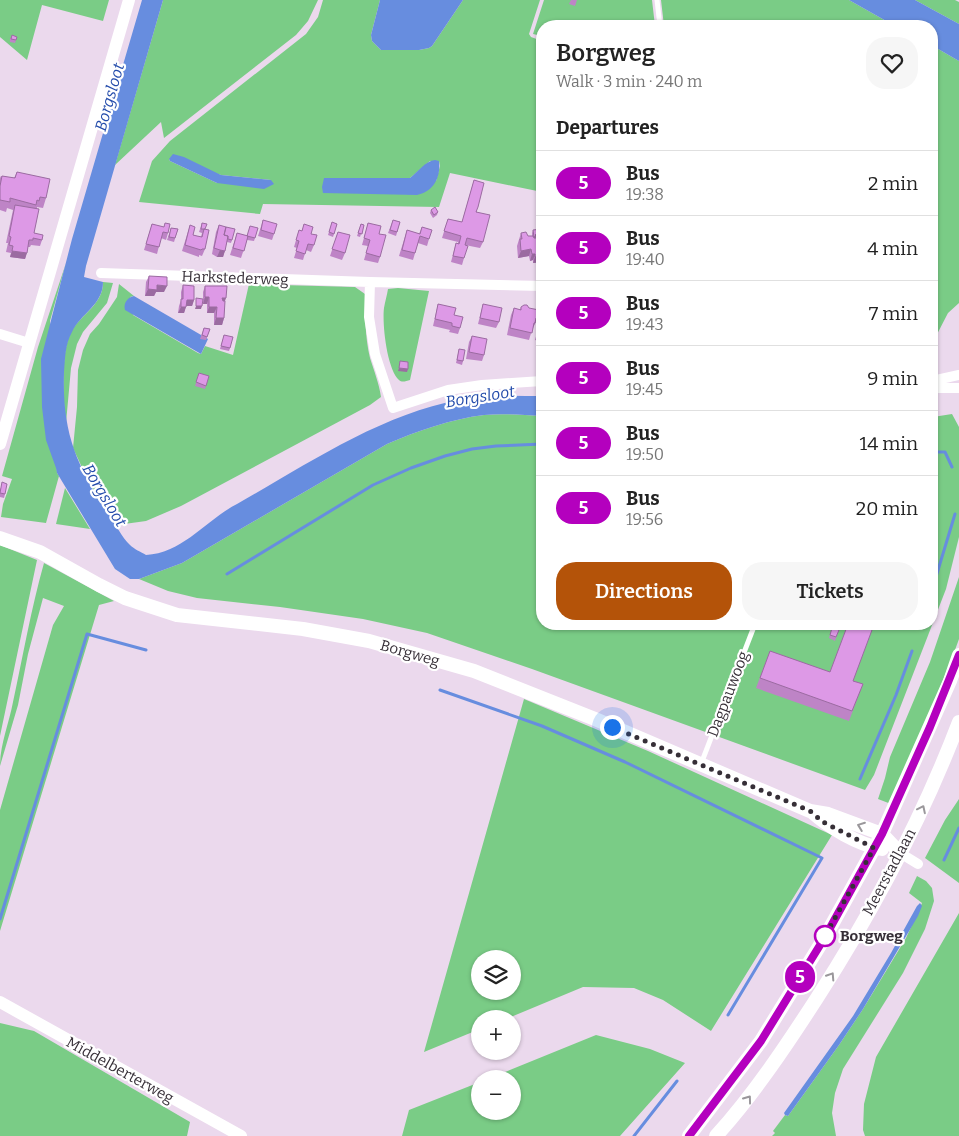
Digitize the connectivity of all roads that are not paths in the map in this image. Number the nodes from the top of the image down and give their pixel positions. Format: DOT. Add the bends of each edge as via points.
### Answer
graph roads {
  1 [pos="129,0"];
  2 [pos="657,0"];
  3 [pos="659,20"];
  4 [pos="100,273"];
  5 [pos="370,282"];
  6 [pos="536,286"];
  7 [pos="0,334"];
  8 [pos="29,343"];
  9 [pos="959,376"];
  10 [pos="938,380"];
  11 [pos="536,381"];
  12 [pos="938,388"];
  13 [pos="959,388"];
  14 [pos="0,444"];
  15 [pos="0,538"];
  16 [pos="753,630"];
  17 [pos="959,655"];
  18 [pos="959,722"];
  19 [pos="701,764"];
  20 [pos="810,811"];
  21 [pos="882,834"];
  22 [pos="874,848"];
  23 [pos="900,853"];
  24 [pos="918,864"];
  25 [pos="0,1002"];
  26 [pos="241,1136"];
  27 [pos="689,1136"];
  28 [pos="716,1136"];
  1 -- 8 [label="street"];
  2 -- 3 [label="lane"];
  4 -- 5 [label="street, Harkstederweg"];
  5 -- 6 [label="street, Harkstederweg"];
  5 -- 11 [label="street" via="374,354 393,408 448,390"];
  7 -- 8 [label="street"];
  8 -- 14 [label="street"];
  9 -- 10 [label="street"];
  12 -- 13 [label="street"];
  15 -- 19 [label="main road, Borgweg" via="40,552 112,592 157,609 196,618 368,641 464,668"];
  16 -- 19 [label="lane, Dagpauwoog"];
  17 -- 21 [label="main road, Meerstadlaan"];
  23 -- 18 [label="main road, Meerstadlaan, one-way"];
  19 -- 20 [label="main road, Borgweg"];
  21 -- 20 [label="main road, Borgweg, one-way" via="828,814"];
  20 -- 22 [label="main road, Borgweg" via="823,822"];
  21 -- 22 [label="main road, Meerstadlaan"];
  21 -- 23 [label="main road, Borgweg"];
  22 -- 23 [label="main road, Borgweg"];
  22 -- 27 [label="main road, Meerstadlaan" via="825,937 761,1041"];
  23 -- 24 [label="street"];
  28 -- 23 [label="main road, Meerstadlaan, one-way" via="737,1113 804,1018 851,944"];
  25 -- 26 [label="street, Middelberterweg"];
}
